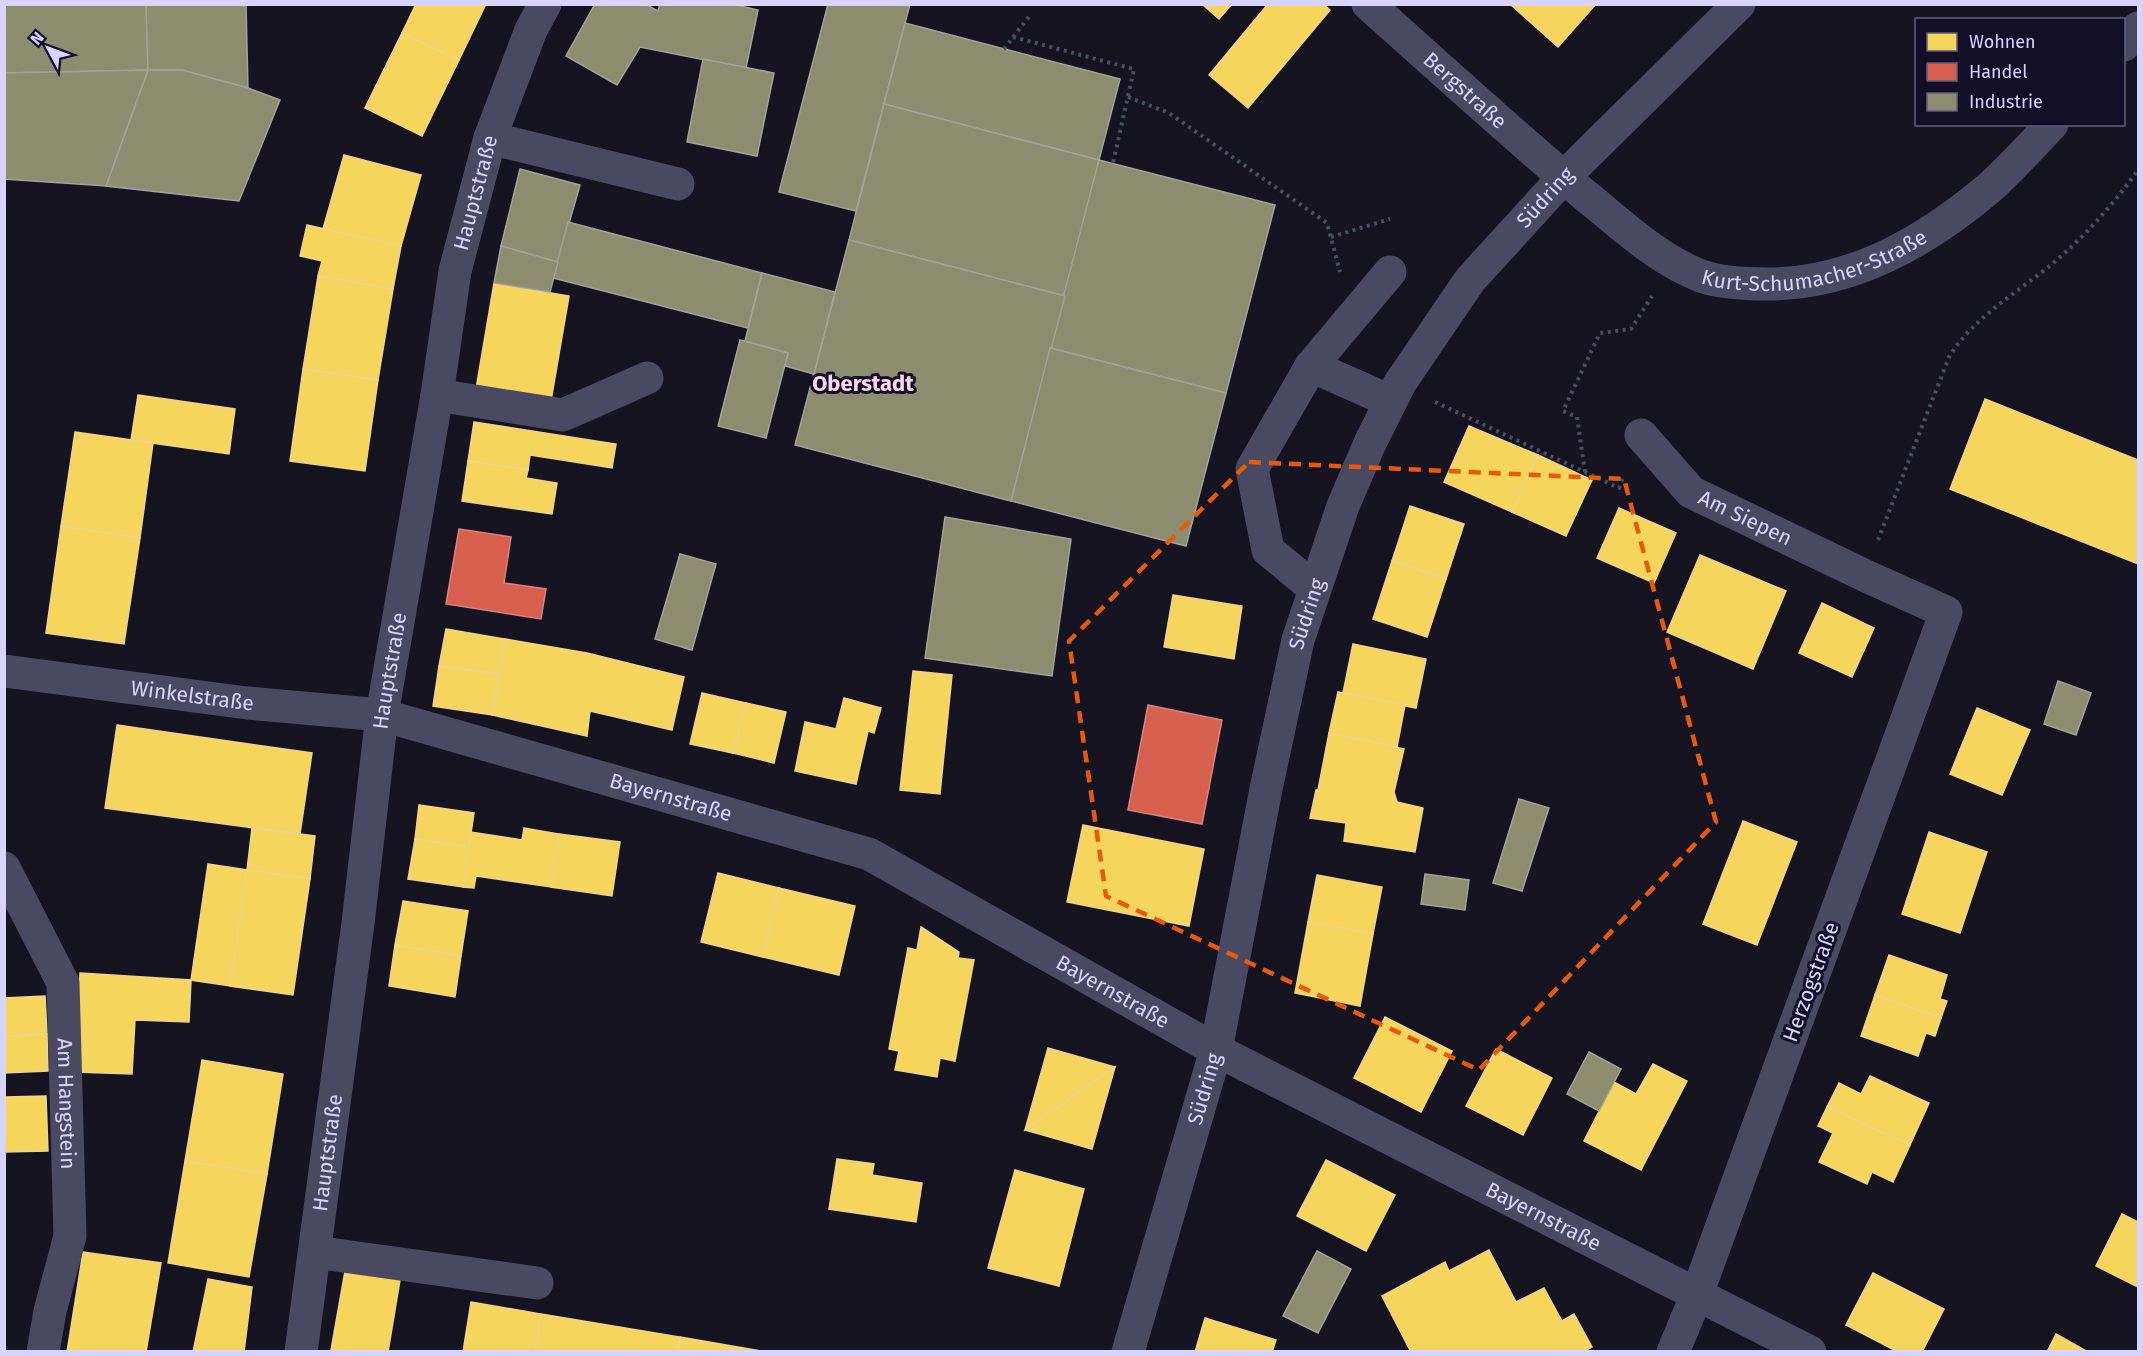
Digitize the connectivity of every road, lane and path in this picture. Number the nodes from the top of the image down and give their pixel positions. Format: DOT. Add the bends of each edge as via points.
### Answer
graph roads {
  1 [pos="545,4"];
  2 [pos="1368,4"];
  3 [pos="1739,4"];
  4 [pos="1031,14"];
  5 [pos="2139,28"];
  6 [pos="1013,37"];
  7 [pos="2125,44"];
  8 [pos="1004,50"];
  9 [pos="1128,97"];
  10 [pos="2050,126"];
  11 [pos="490,138"];
  12 [pos="1113,163"];
  13 [pos="2139,170"];
  14 [pos="1564,177"];
  15 [pos="678,184"];
  16 [pos="1390,219"];
  17 [pos="1331,237"];
  18 [pos="1675,264"];
  19 [pos="1390,272"];
  20 [pos="1352,318"];
  21 [pos="1311,366"];
  22 [pos="646,378"];
  23 [pos="1395,392"];
  24 [pos="437,394"];
  25 [pos="1641,435"];
  26 [pos="1585,472"];
  27 [pos="1868,578"];
  28 [pos="1315,589"];
  29 [pos="1946,612"];
  30 [pos="4,670"];
  31 [pos="382,715"];
  32 [pos="4,868"];
  33 [pos="1216,1050"];
  34 [pos="315,1252"];
  35 [pos="537,1282"];
  36 [pos="1696,1294"];
  37 [pos="43,1352"];
  38 [pos="301,1352"];
  39 [pos="1128,1352"];
  40 [pos="1673,1352"];
  41 [pos="1810,1352"];
  1 -- 11 [label="street, Hauptstraße" via="531,30"];
  2 -- 14 [label="street, Bergstraße"];
  3 -- 14 [label="street, Südring"];
  4 -- 6 [label="path"];
  5 -- 7 [label="street"];
  6 -- 8 [label="path"];
  6 -- 9 [label="path" via="1134,69"];
  9 -- 12 [label="path"];
  9 -- 17 [label="path" via="1169,113 1327,223"];
  10 -- 18 [label="street, Kurt-Schumacher-Straße" via="1989,188 1942,225 1866,266 1791,284 1760,284 1703,277"];
  11 -- 15 [label="street"];
  11 -- 24 [label="street, Hauptstraße" via="455,271"];
  13 -- 27 [label="path" via="2087,231 1959,340 1880,532"];
  14 -- 18 [label="street, Kurt-Schumacher-Straße"];
  14 -- 23 [label="street, Südring" via="1470,280"];
  16 -- 17 [label="path"];
  17 -- 20 [label="path"];
  18 -- 26 [label="path" via="1631,329 1600,333 1563,411 1577,417"];
  19 -- 20 [label="street"];
  20 -- 21 [label="street"];
  21 -- 23 [label="street"];
  21 -- 28 [label="street" via="1252,469 1268,549"];
  22 -- 24 [label="street" via="563,415"];
  23 -- 26 [label="path" via="1452,411"];
  23 -- 28 [label="street, Südring" via="1343,506"];
  24 -- 31 [label="street, Hauptstraße"];
  25 -- 26 [label="path" via="1619,488"];
  25 -- 27 [label="street, Am Siepen" via="1691,492"];
  27 -- 29 [label="street, Am Siepen"];
  28 -- 33 [label="street, Südring" via="1298,640"];
  29 -- 36 [label="street, Herzogstraße"];
  30 -- 31 [label="street, Winkelstraße" via="248,703"];
  31 -- 33 [label="street, Bayernstraße" via="869,854"];
  31 -- 34 [label="street, Hauptstraße"];
  32 -- 37 [label="street, Am Hangstein" via="63,983 70,1236"];
  33 -- 36 [label="street, Bayernstraße"];
  33 -- 39 [label="street, Südring"];
  34 -- 35 [label="street"];
  34 -- 38 [label="street, Hauptstraße"];
  36 -- 40 [label="street, Herzogstraße"];
  36 -- 41 [label="street, Bayernstraße"];
}
